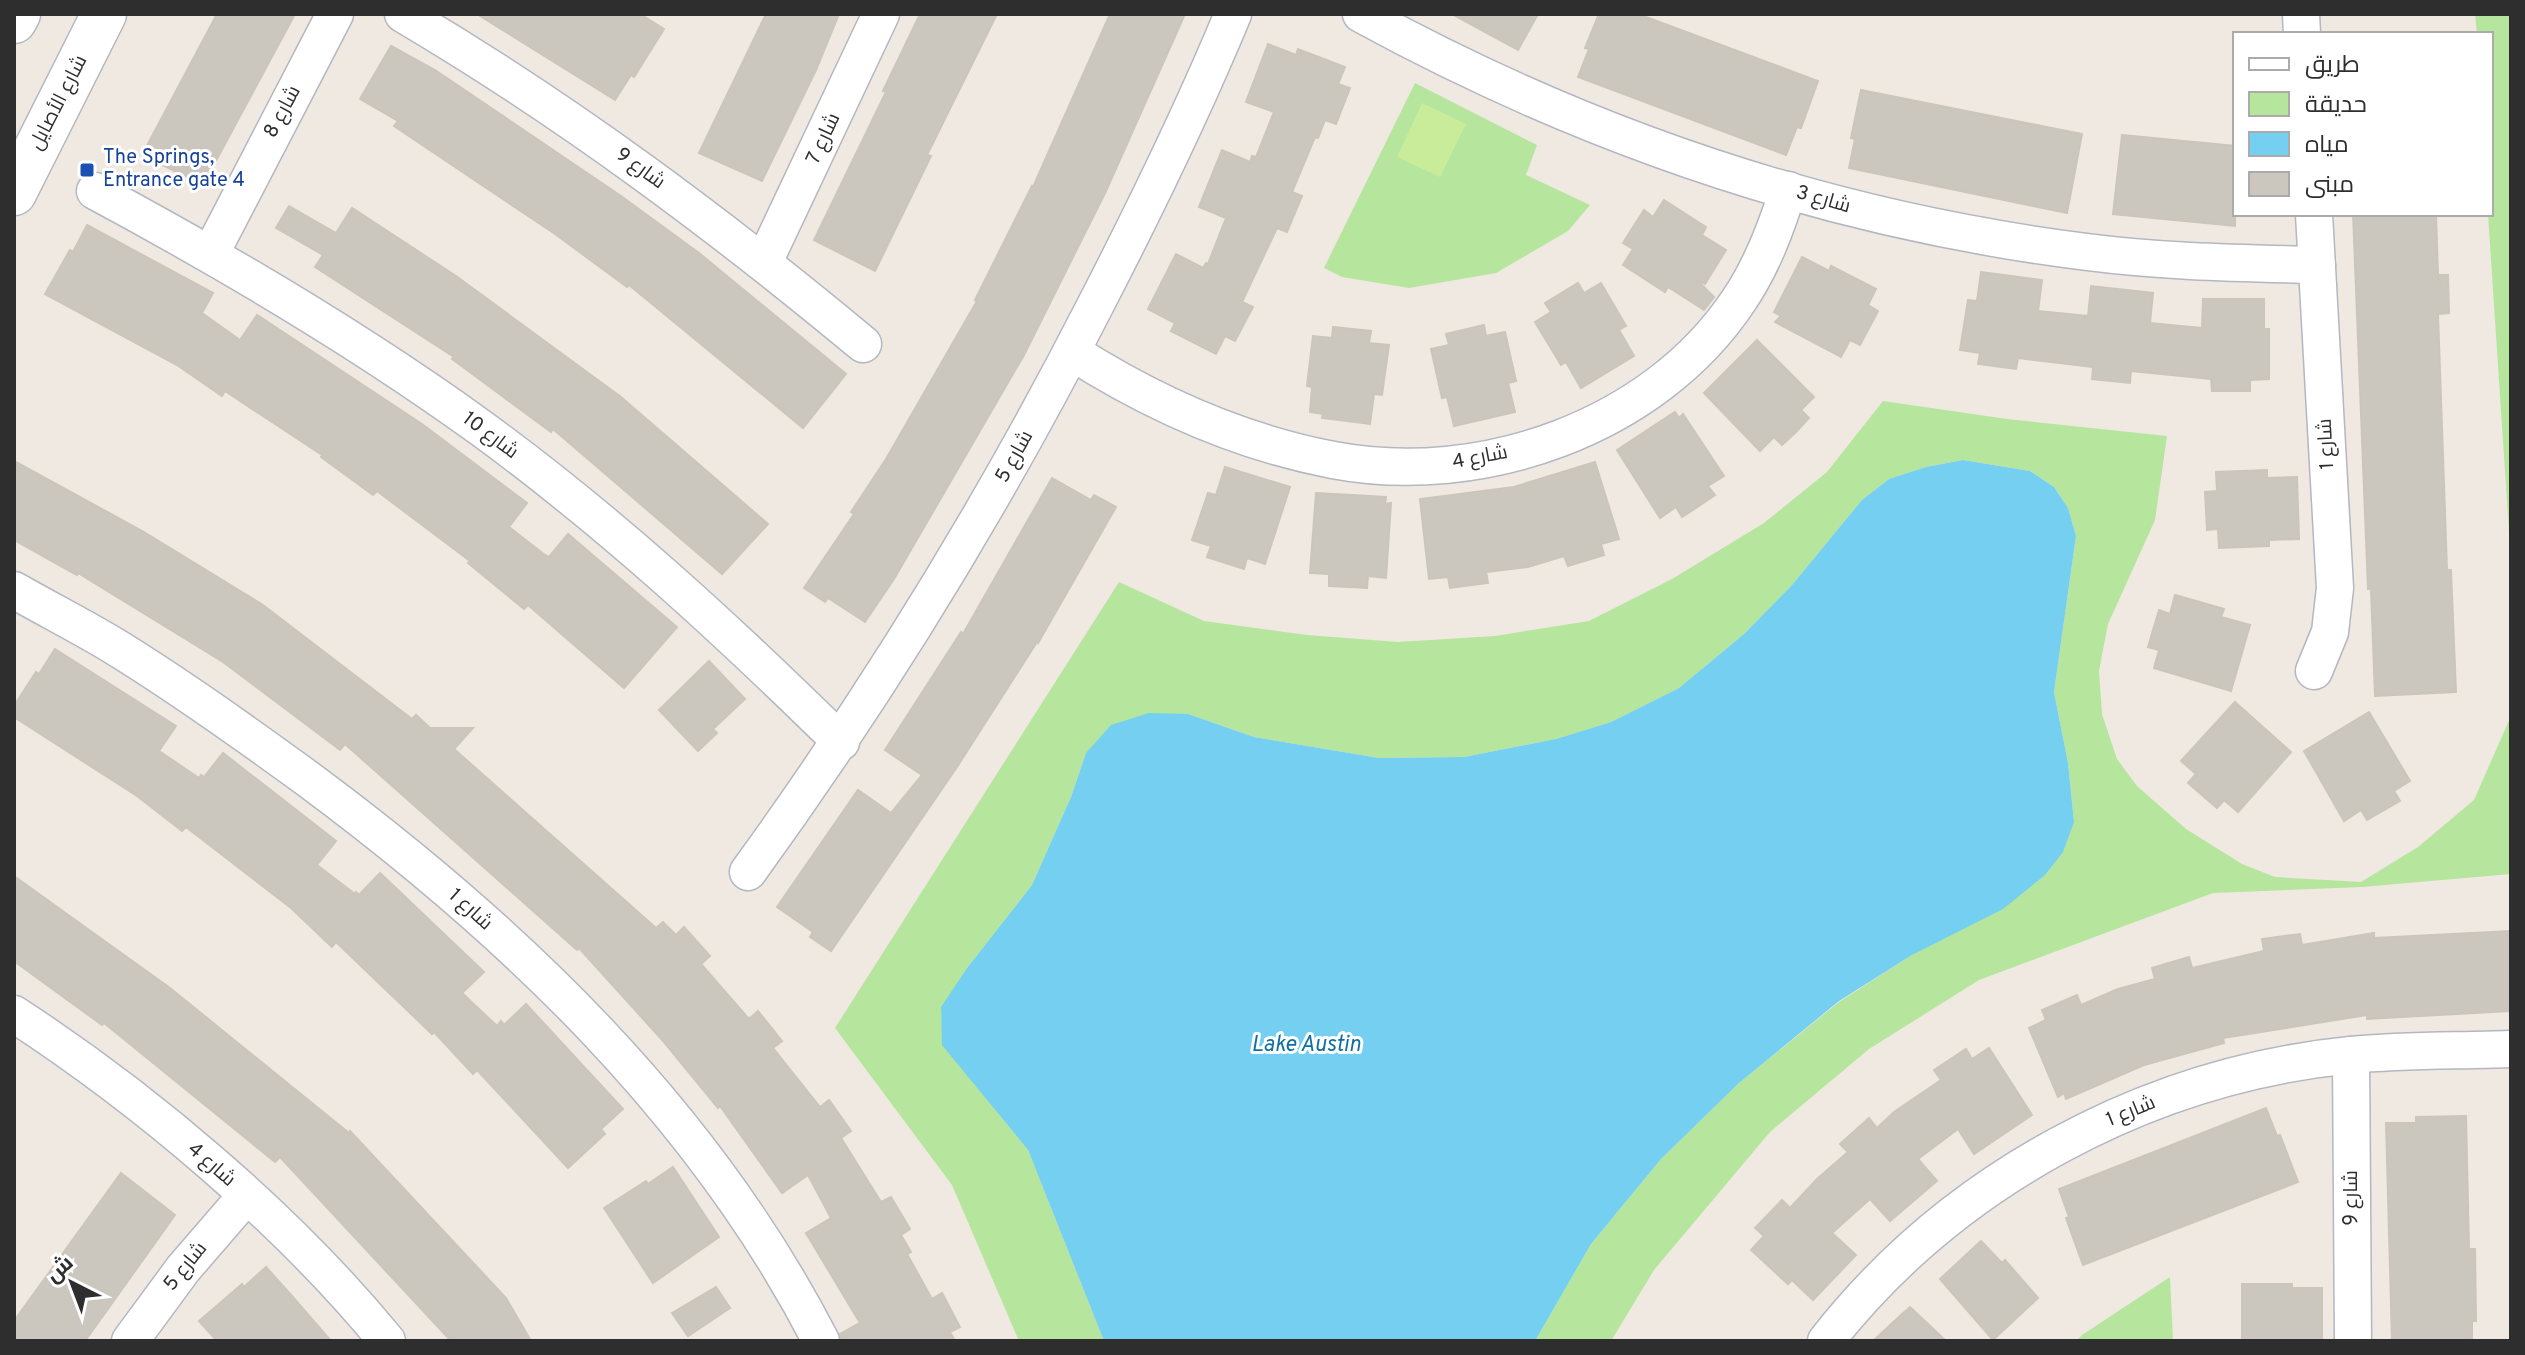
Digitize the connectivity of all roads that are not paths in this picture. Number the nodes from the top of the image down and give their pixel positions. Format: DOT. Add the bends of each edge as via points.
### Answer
graph roads {
  1 [pos="18,14"];
  2 [pos="104,14"];
  3 [pos="335,14"];
  4 [pos="403,14"];
  5 [pos="881,14"];
  6 [pos="1233,14"];
  7 [pos="1361,14"];
  8 [pos="14,21"];
  9 [pos="1788,190"];
  10 [pos="95,191"];
  11 [pos="14,193"];
  12 [pos="2314,216"];
  13 [pos="211,253"];
  14 [pos="764,262"];
  15 [pos="2317,265"];
  16 [pos="863,344"];
  17 [pos="1072,352"];
  18 [pos="14,590"];
  19 [pos="2314,671"];
  20 [pos="841,742"];
  21 [pos="748,872"];
  22 [pos="14,1014"];
  23 [pos="2509,1049"];
  24 [pos="2351,1055"];
  25 [pos="246,1196"];
  26 [pos="130,1341"];
  27 [pos="387,1341"];
  28 [pos="821,1341"];
  29 [pos="1826,1341"];
  30 [pos="2353,1341"];
  1 -- 8 [label="main road"];
  2 -- 11 [label="main road, شارع الأصايل"];
  3 -- 13 [label="street, شارع 8"];
  4 -- 14 [label="street, شارع 9" via="542,100"];
  5 -- 14 [label="street, شارع 7"];
  6 -- 17 [label="street, شارع 5" via="1144,211"];
  7 -- 9 [label="street, شارع 3" via="1494,82 1607,131"];
  9 -- 15 [label="street, شارع 3" via="1881,217 2089,252"];
  9 -- 17 [label="street, شارع 4" via="1752,278 1685,363 1619,411 1543,444 1497,456 1389,466 1284,449 1191,417"];
  10 -- 13 [label="street, شارع 10"];
  12 -- 15 [label="street, شارع 1"];
  13 -- 20 [label="street, شارع 10" via="394,367 575,500 751,653"];
  14 -- 16 [label="street, شارع 9"];
  15 -- 19 [label="street, شارع 1" via="2335,588 2330,632"];
  17 -- 20 [label="street, شارع 5" via="1015,460"];
  18 -- 28 [label="street, شارع 1" via="125,653 277,756 389,840 559,990 680,1125 797,1296"];
  20 -- 21 [label="street, شارع 5"];
  22 -- 25 [label="street, شارع 4" via="147,1111"];
  23 -- 24 [label="street, شارع 1"];
  24 -- 29 [label="street, شارع 1" via="2177,1092 2020,1167 1944,1220 1875,1283"];
  24 -- 30 [label="street, شارع 9"];
  25 -- 26 [label="street, شارع 5"];
  25 -- 27 [label="street, شارع 4"];
}
